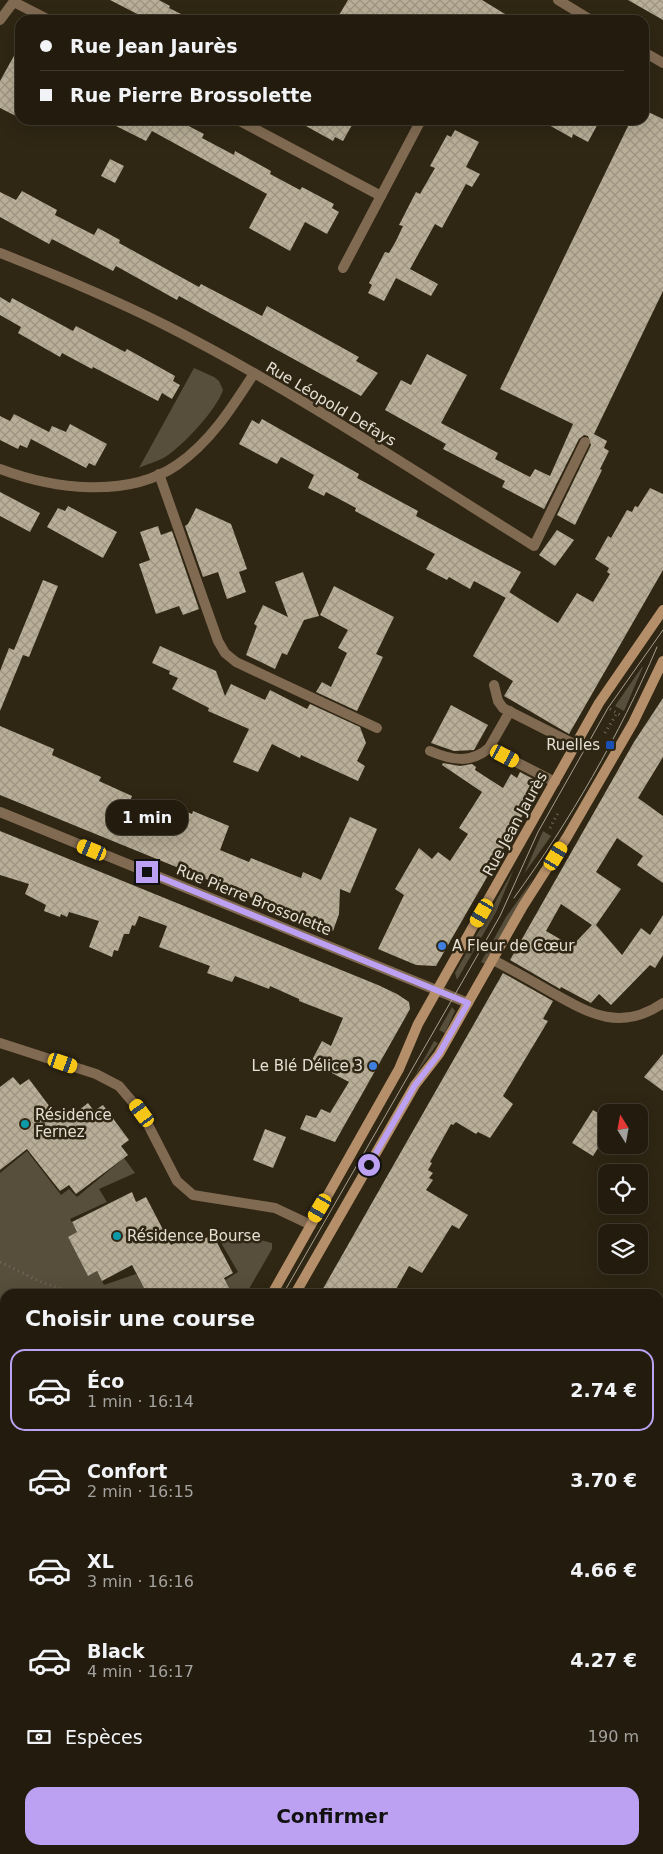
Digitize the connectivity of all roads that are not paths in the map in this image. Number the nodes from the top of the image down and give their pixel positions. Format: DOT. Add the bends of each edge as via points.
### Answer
graph roads {
  1 [pos="558,0"];
  2 [pos="15,1"];
  3 [pos="40,15"];
  4 [pos="583,15"];
  5 [pos="0,20"];
  6 [pos="649,55"];
  7 [pos="663,63"];
  8 [pos="247,125"];
  9 [pos="418,125"];
  10 [pos="381,196"];
  11 [pos="0,253"];
  12 [pos="343,268"];
  13 [pos="253,375"];
  14 [pos="585,442"];
  15 [pos="0,469"];
  16 [pos="159,474"];
  17 [pos="663,610"];
  18 [pos="663,661"];
  19 [pos="494,685"];
  20 [pos="510,711"];
  21 [pos="376,728"];
  22 [pos="576,745"];
  23 [pos="489,748"];
  24 [pos="430,751"];
  25 [pos="555,782"];
  26 [pos="0,812"];
  27 [pos="493,960"];
  28 [pos="437,990"];
  29 [pos="468,1003"];
  30 [pos="663,1003"];
  31 [pos="0,1043"];
  32 [pos="311,1225"];
  33 [pos="275,1289"];
  34 [pos="298,1289"];
  1 -- 4 [label="street"];
  2 -- 3 [label="street"];
  2 -- 5 [label="street"];
  6 -- 7 [label="street"];
  8 -- 10 [label="street"];
  9 -- 10 [label="street"];
  10 -- 12 [label="street"];
  11 -- 13 [label="street, Rue Léopold Defays" via="166,326"];
  13 -- 14 [label="street, Rue Léopold Defays" via="534,546"];
  13 -- 16 [label="street" via="230,411 200,445"];
  15 -- 16 [label="street" via="40,481 91,487 125,484"];
  16 -- 21 [label="street" via="225,653 236,662"];
  17 -- 22 [label="main road, Rue Jean Jaurès" via="599,703"];
  18 -- 27 [label="main road" via="633,723"];
  19 -- 20 [label="street" via="498,701"];
  20 -- 22 [label="street"];
  20 -- 23 [label="street"];
  22 -- 25 [label="main road, Rue Jean Jaurès"];
  23 -- 24 [label="street" via="466,759 449,758"];
  23 -- 25 [label="street"];
  25 -- 28 [label="main road, Rue Jean Jaurès"];
  26 -- 28 [label="street, Rue Pierre Brossolette"];
  27 -- 29 [label="main road"];
  27 -- 30 [label="street" via="584,1010 603,1017 633,1016"];
  28 -- 29 [label="street, Rue Pierre Brossolette"];
  28 -- 32 [label="main road, Rue Jean Jaurès" via="414,1032 399,1070"];
  29 -- 34 [label="main road" via="439,1054 415,1085"];
  31 -- 32 [label="street" via="112,1081 126,1092 142,1113 177,1181 193,1195 275,1208"];
  32 -- 33 [label="main road, Rue Jean Jaurès"];
}
